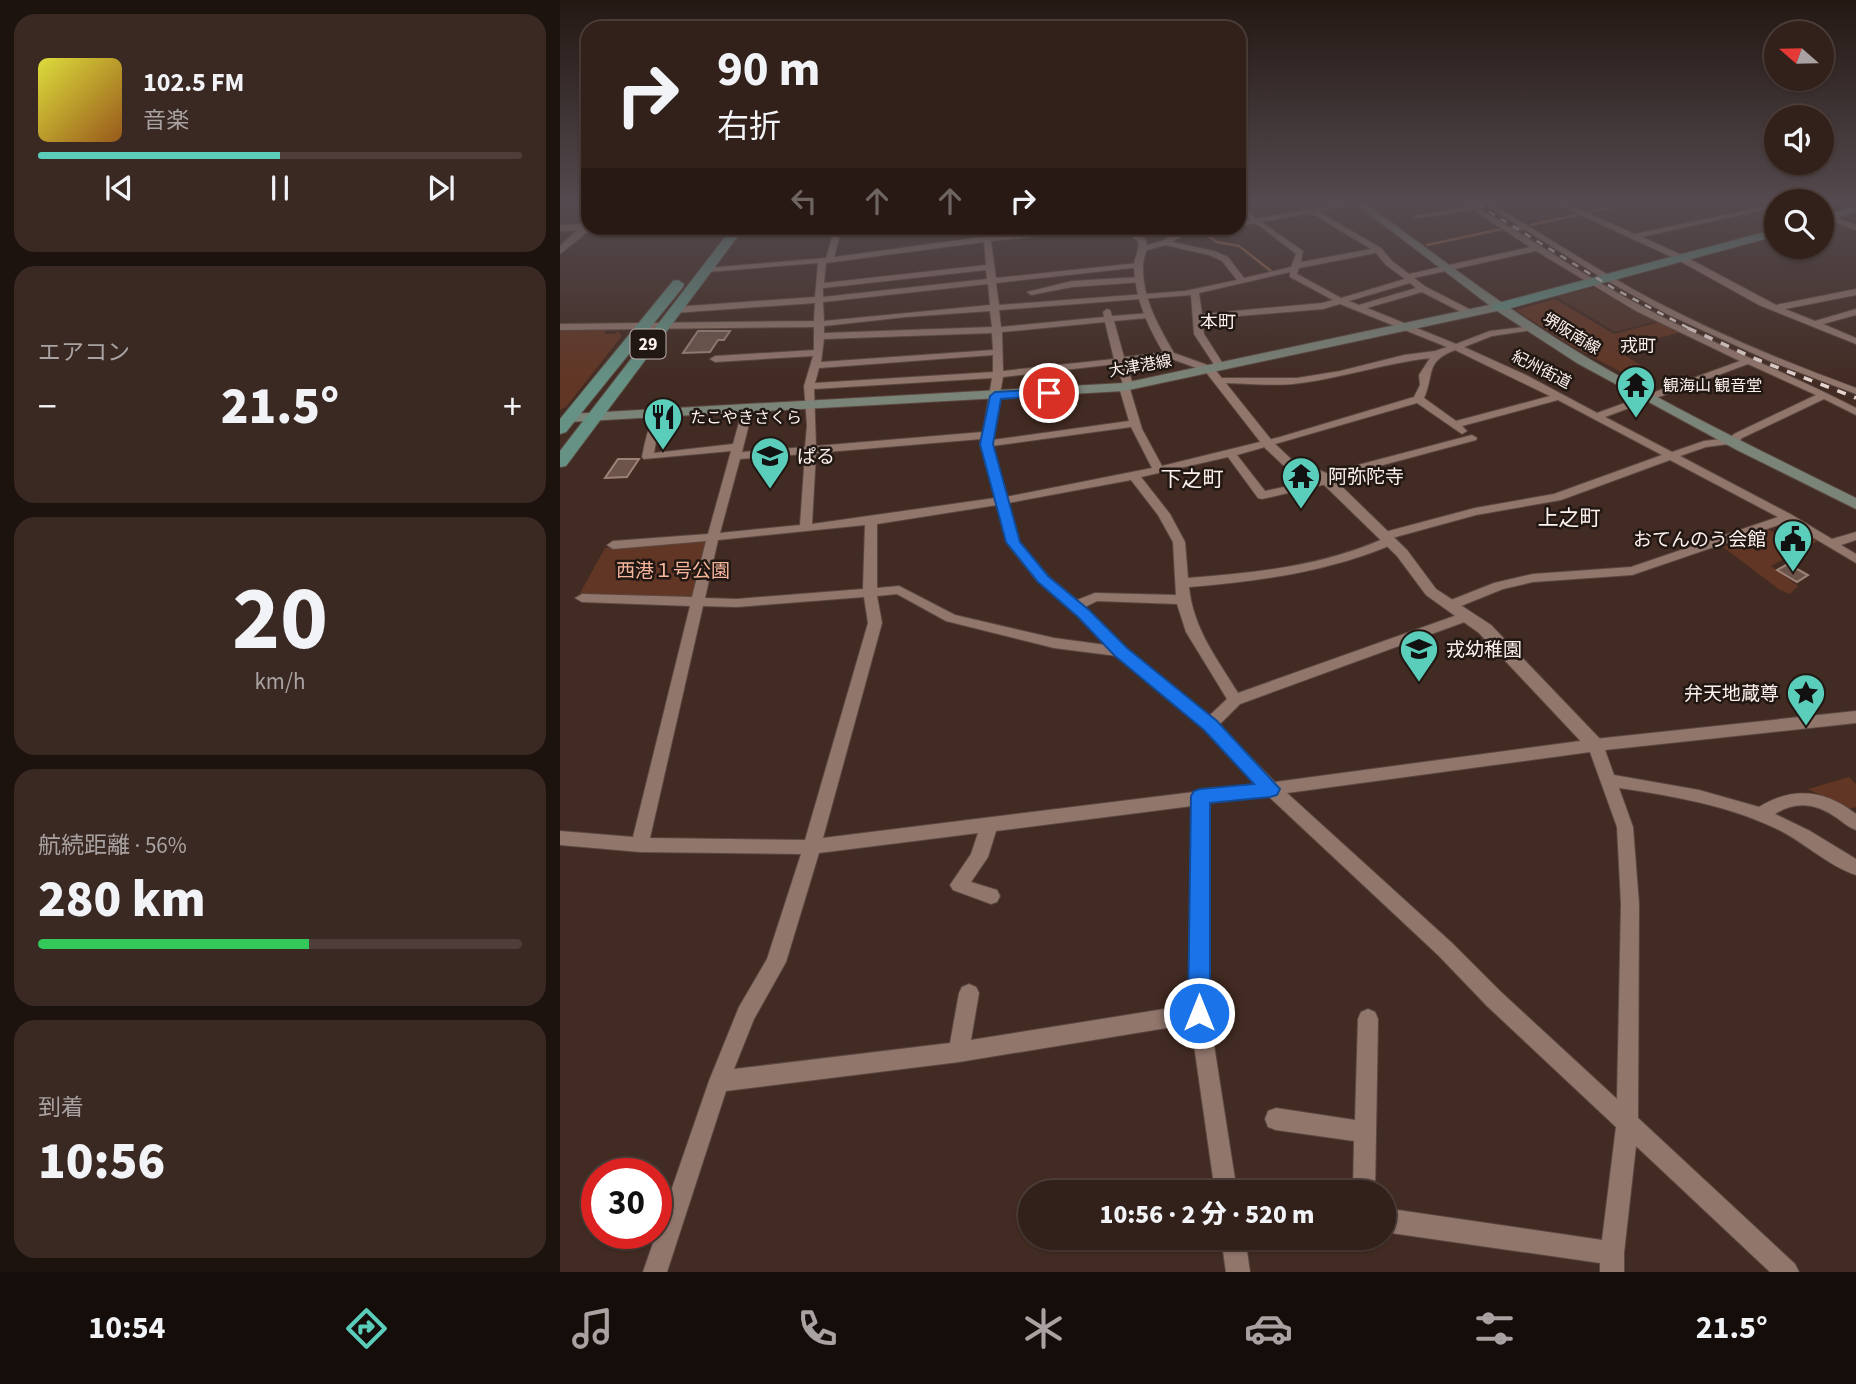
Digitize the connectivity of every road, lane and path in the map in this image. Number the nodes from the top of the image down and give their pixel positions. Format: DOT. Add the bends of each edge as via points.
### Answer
graph roads {
  1 [pos="693,263"];
  2 [pos="712,263"];
  3 [pos="786,263"];
  4 [pos="825,263"];
  5 [pos="989,263"];
  6 [pos="1228,263"];
  7 [pos="1296,263"];
  8 [pos="1312,263"];
  9 [pos="1389,263"];
  10 [pos="1441,263"];
  11 [pos="1473,263"];
  12 [pos="1562,263"];
  13 [pos="1584,263"];
  14 [pos="1661,263"];
  15 [pos="1691,263"];
  16 [pos="1138,265"];
  17 [pos="989,267"];
  18 [pos="1294,267"];
  19 [pos="1449,269"];
  20 [pos="707,270"];
  21 [pos="1068,271"];
  22 [pos="1608,278"];
  23 [pos="990,279"];
  24 [pos="1409,279"];
  25 [pos="1140,280"];
  26 [pos="1242,281"];
  27 [pos="1592,283"];
  28 [pos="1072,284"];
  29 [pos="819,286"];
  30 [pos="1423,289"];
  31 [pos="1031,292"];
  32 [pos="1193,292"];
  33 [pos="1856,292"];
  34 [pos="1143,298"];
  35 [pos="819,300"];
  36 [pos="1339,300"];
  37 [pos="1104,301"];
  38 [pos="1499,307"];
  39 [pos="994,308"];
  40 [pos="1359,308"];
  41 [pos="1775,308"];
  42 [pos="674,310"];
  43 [pos="1856,312"];
  44 [pos="1470,313"];
  45 [pos="1147,315"];
  46 [pos="1198,317"];
  47 [pos="1109,319"];
  48 [pos="818,324"];
  49 [pos="1815,324"];
  50 [pos="642,326"];
  51 [pos="662,326"];
  52 [pos="560,327"];
  53 [pos="1405,328"];
  54 [pos="1529,328"];
  55 [pos="997,330"];
  56 [pos="820,336"];
  57 [pos="1855,340"];
  58 [pos="1734,342"];
  59 [pos="1717,346"];
  60 [pos="1458,348"];
  61 [pos="998,352"];
  62 [pos="819,353"];
  63 [pos="1437,354"];
  64 [pos="1170,355"];
  65 [pos="715,359"];
  66 [pos="1748,361"];
  67 [pos="1119,362"];
  68 [pos="817,365"];
  69 [pos="1216,372"];
  70 [pos="998,375"];
  71 [pos="1805,385"];
  72 [pos="809,386"];
  73 [pos="1127,386"];
  74 [pos="1856,391"];
  75 [pos="1825,395"];
  76 [pos="995,396"];
  77 [pos="1558,397"];
  78 [pos="1650,397"];
  79 [pos="1418,399"];
  80 [pos="1856,403"];
  81 [pos="808,404"];
  82 [pos="748,408"];
  83 [pos="1856,412"];
  84 [pos="662,413"];
  85 [pos="593,417"];
  86 [pos="1595,417"];
  87 [pos="563,422"];
  88 [pos="1135,423"];
  89 [pos="1455,425"];
  90 [pos="986,439"];
  91 [pos="1732,441"];
  92 [pos="1269,445"];
  93 [pos="811,447"];
  94 [pos="737,452"];
  95 [pos="1231,454"];
  96 [pos="1671,455"];
  97 [pos="560,462"];
  98 [pos="1159,471"];
  99 [pos="1134,476"];
  100 [pos="1326,479"];
  101 [pos="1001,500"];
  102 [pos="1856,504"];
  103 [pos="1787,518"];
  104 [pos="871,521"];
  105 [pos="806,527"];
  106 [pos="1856,536"];
  107 [pos="713,537"];
  108 [pos="1388,539"];
  109 [pos="1831,544"];
  110 [pos="613,545"];
  111 [pos="1856,559"];
  112 [pos="1182,583"];
  113 [pos="870,591"];
  114 [pos="582,598"];
  115 [pos="1184,600"];
  116 [pos="697,601"];
  117 [pos="1451,605"];
  118 [pos="1075,606"];
  119 [pos="1465,617"];
  120 [pos="1121,652"];
  121 [pos="1235,700"];
  122 [pos="1856,717"];
  123 [pos="1210,725"];
  124 [pos="1595,745"];
  125 [pos="1608,780"];
  126 [pos="1270,789"];
  127 [pos="1200,796"];
  128 [pos="1760,815"];
  129 [pos="1856,823"];
  130 [pos="989,825"];
  131 [pos="560,838"];
  132 [pos="640,845"];
  133 [pos="812,847"];
  134 [pos="1856,868"];
  135 [pos="991,896"];
  136 [pos="968,993"];
  137 [pos="1199,1013"];
  138 [pos="1368,1019"];
  139 [pos="959,1052"];
  140 [pos="719,1081"];
  141 [pos="1276,1119"];
  142 [pos="1627,1125"];
  143 [pos="1365,1132"];
  144 [pos="1224,1180"];
  145 [pos="1364,1180"];
  146 [pos="1396,1222"];
  147 [pos="1235,1250"];
  148 [pos="1612,1263"];
  149 [pos="655,1272"];
  150 [pos="1239,1272"];
  151 [pos="1787,1272"];
  1 -- 50 [label="main road, 29"];
  2 -- 20 [label="main road, 29"];
  3 -- 20 [label="street"];
  4 -- 29 [label="street"];
  5 -- 17 [label="street"];
  6 -- 26 [label="street"];
  7 -- 18 [label="street, 紀州街道"];
  8 -- 18 [label="street"];
  9 -- 24 [label="street"];
  10 -- 19 [label="main road, 堺阪南線"];
  11 -- 19 [label="street"];
  12 -- 27 [label="street"];
  13 -- 22 [label="street"];
  14 -- 22 [label="main road"];
  15 -- 41 [label="street"];
  16 -- 21 [label="street"];
  16 -- 25 [label="street"];
  17 -- 23 [label="street"];
  17 -- 29 [label="street"];
  18 -- 26 [label="street"];
  18 -- 36 [label="street, 紀州街道" via="1293,275 1302,282"];
  19 -- 24 [label="street"];
  19 -- 38 [label="main road, 堺阪南線"];
  20 -- 42 [label="main road, 29"];
  21 -- 23 [label="street"];
  21 -- 28 [label="street"];
  22 -- 27 [label="main road"];
  22 -- 58 [label="street"];
  23 -- 35 [label="street"];
  23 -- 39 [label="street"];
  24 -- 30 [label="street"];
  24 -- 36 [label="street"];
  25 -- 28 [label="street"];
  25 -- 34 [label="street"];
  26 -- 32 [label="street"];
  27 -- 38 [label="main road"];
  27 -- 59 [label="street"];
  28 -- 31 [label="street"];
  29 -- 35 [label="street"];
  30 -- 40 [label="street"];
  30 -- 44 [label="street"];
  32 -- 34 [label="street"];
  32 -- 46 [label="street"];
  33 -- 41 [label="street"];
  34 -- 37 [label="street"];
  34 -- 45 [label="street"];
  35 -- 42 [label="street"];
  35 -- 48 [label="street"];
  36 -- 40 [label="street, 紀州街道"];
  36 -- 46 [label="street" via="1323,306"];
  37 -- 39 [label="street"];
  37 -- 47 [label="street"];
  38 -- 44 [label="main road, 大津港線"];
  38 -- 54 [label="main road, 堺阪南線"];
  39 -- 48 [label="street"];
  39 -- 55 [label="street"];
  40 -- 53 [label="street, 紀州街道"];
  41 -- 49 [label="street"];
  42 -- 51 [label="main road, 29"];
  43 -- 49 [label="street"];
  44 -- 53 [label="main road, 大津港線"];
  45 -- 47 [label="street"];
  45 -- 64 [label="street"];
  46 -- 69 [label="street" via="1199,334"];
  47 -- 55 [label="street"];
  47 -- 67 [label="street"];
  48 -- 51 [label="street"];
  48 -- 56 [label="street"];
  49 -- 57 [label="street"];
  50 -- 51 [label="street"];
  50 -- 52 [label="street"];
  50 -- 87 [label="main road, 29"];
  51 -- 85 [label="main road, 29"];
  53 -- 60 [label="street, 紀州街道"];
  53 -- 69 [label="main road, 大津港線"];
  54 -- 60 [label="street" via="1490,334"];
  54 -- 78 [label="main road, 堺阪南線"];
  55 -- 56 [label="street"];
  55 -- 61 [label="street"];
  56 -- 62 [label="street"];
  58 -- 59 [label="street"];
  58 -- 74 [label="street"];
  59 -- 66 [label="street"];
  60 -- 63 [label="street"];
  60 -- 77 [label="street, 紀州街道"];
  61 -- 68 [label="street"];
  61 -- 70 [label="street"];
  62 -- 65 [label="street"];
  62 -- 68 [label="street"];
  63 -- 69 [label="street" via="1297,381"];
  63 -- 79 [label="street" via="1424,374 1425,385"];
  64 -- 67 [label="street"];
  64 -- 69 [label="street"];
  66 -- 71 [label="street"];
  66 -- 78 [label="street"];
  67 -- 70 [label="street"];
  67 -- 73 [label="street"];
  68 -- 72 [label="street"];
  69 -- 73 [label="main road, 大津港線"];
  69 -- 92 [label="street"];
  70 -- 72 [label="street"];
  70 -- 76 [label="street"];
  71 -- 75 [label="street"];
  71 -- 80 [label="street"];
  72 -- 81 [label="street"];
  73 -- 76 [label="main road, 大津港線"];
  73 -- 88 [label="street"];
  75 -- 83 [label="street"];
  75 -- 91 [label="street"];
  76 -- 81 [label="main road, 大津港線"];
  76 -- 90 [label="street"];
  77 -- 86 [label="street, 紀州街道"];
  77 -- 89 [label="street"];
  78 -- 86 [label="street"];
  78 -- 91 [label="main road, 堺阪南線"];
  79 -- 89 [label="street"];
  79 -- 92 [label="street"];
  81 -- 82 [label="main road, 大津港線"];
  81 -- 93 [label="street"];
  82 -- 84 [label="main road, 大津港線"];
  82 -- 94 [label="street"];
  84 -- 85 [label="main road, 大津港線"];
  84 -- 94 [label="street" via="648,457"];
  85 -- 87 [label="main road, 大津港線"];
  85 -- 97 [label="main road, 29"];
  86 -- 96 [label="street, 紀州街道"];
  88 -- 90 [label="street"];
  88 -- 98 [label="street"];
  89 -- 100 [label="street" via="1472,438"];
  90 -- 93 [label="street"];
  90 -- 101 [label="street"];
  91 -- 96 [label="street"];
  91 -- 102 [label="main road, 堺阪南線"];
  92 -- 95 [label="street"];
  92 -- 100 [label="street" via="1287,462"];
  93 -- 94 [label="street"];
  93 -- 105 [label="street"];
  94 -- 107 [label="street"];
  95 -- 98 [label="street"];
  95 -- 100 [label="street" via="1262,495"];
  96 -- 103 [label="street, 紀州街道"];
  96 -- 108 [label="street" via="1557,497 1475,512"];
  98 -- 99 [label="street"];
  99 -- 101 [label="street"];
  99 -- 112 [label="street" via="1179,542"];
  100 -- 108 [label="street"];
  101 -- 104 [label="street"];
  101 -- 118 [label="street" via="1013,542 1043,579"];
  103 -- 109 [label="street, 紀州街道"];
  103 -- 117 [label="street" via="1632,571 1533,578"];
  104 -- 105 [label="street"];
  104 -- 113 [label="street"];
  105 -- 107 [label="street"];
  106 -- 109 [label="street"];
  107 -- 110 [label="street"];
  107 -- 116 [label="street"];
  108 -- 112 [label="street" via="1356,557 1321,566"];
  108 -- 117 [label="street" via="1432,592"];
  109 -- 111 [label="street, 紀州街道"];
  112 -- 115 [label="street"];
  113 -- 116 [label="street" via="779,601"];
  113 -- 120 [label="street" via="899,590 951,618 1054,643"];
  113 -- 133 [label="street" via="875,623"];
  114 -- 116 [label="street"];
  115 -- 118 [label="street" via="1096,597"];
  115 -- 121 [label="street" via="1193,632"];
  116 -- 132 [label="street"];
  117 -- 119 [label="street"];
  118 -- 120 [label="street"];
  119 -- 121 [label="street"];
  119 -- 124 [label="street" via="1485,629"];
  120 -- 123 [label="street"];
  121 -- 123 [label="street"];
  122 -- 124 [label="street"];
  123 -- 126 [label="street"];
  124 -- 125 [label="street"];
  124 -- 126 [label="street"];
  125 -- 128 [label="street" via="1672,790"];
  125 -- 142 [label="street" via="1625,827 1630,904"];
  126 -- 127 [label="street"];
  126 -- 142 [label="street"];
  127 -- 130 [label="street"];
  127 -- 137 [label="street"];
  128 -- 129 [label="street" via="1777,803 1813,797"];
  128 -- 134 [label="street"];
  130 -- 133 [label="street"];
  130 -- 135 [label="street" via="979,858 959,885"];
  131 -- 132 [label="street"];
  132 -- 133 [label="street"];
  133 -- 140 [label="street" via="776,962 746,1014"];
  136 -- 139 [label="street"];
  137 -- 139 [label="street"];
  137 -- 144 [label="street"];
  138 -- 143 [label="street"];
  139 -- 140 [label="street"];
  140 -- 149 [label="street"];
  141 -- 143 [label="street"];
  142 -- 148 [label="street"];
  142 -- 151 [label="street"];
  143 -- 145 [label="street"];
  146 -- 148 [label="street"];
  147 -- 150 [label="street"];
}
